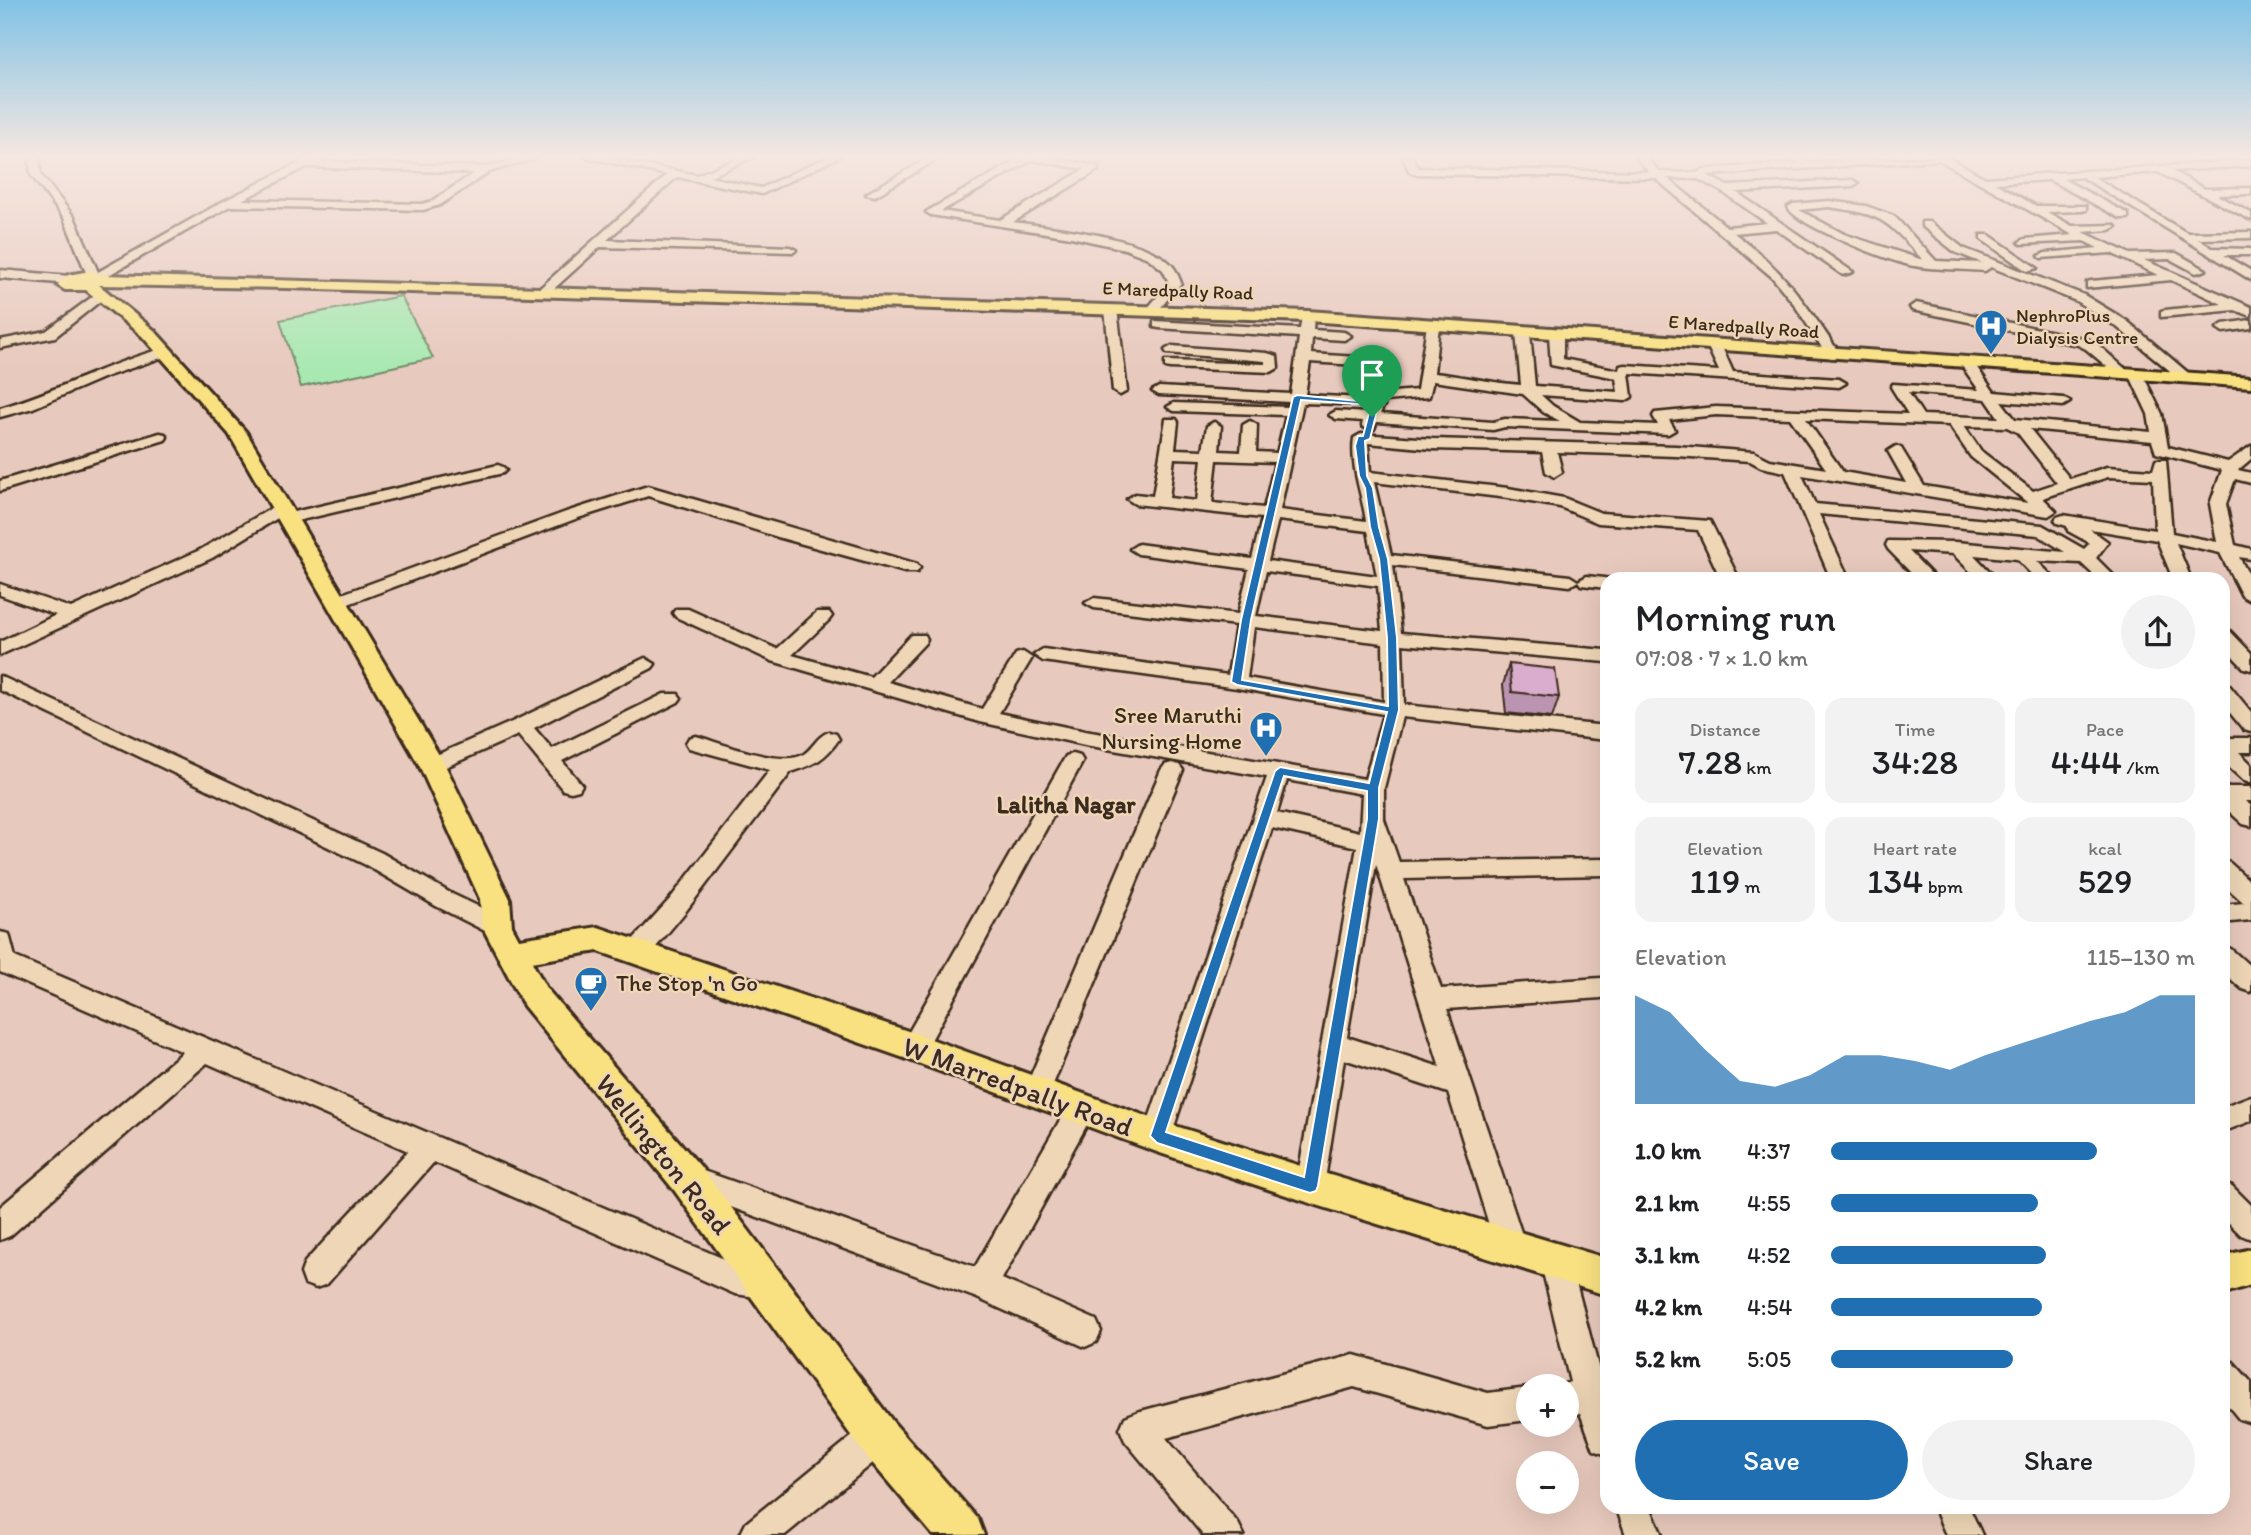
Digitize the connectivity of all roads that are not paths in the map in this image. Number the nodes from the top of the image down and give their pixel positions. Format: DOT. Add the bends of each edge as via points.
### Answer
graph roads {
  1 [pos="73,229"];
  2 [pos="184,229"];
  3 [pos="613,229"];
  4 [pos="1028,229"];
  5 [pos="1740,229"];
  6 [pos="1783,229"];
  7 [pos="1823,229"];
  8 [pos="1900,229"];
  9 [pos="1932,229"];
  10 [pos="2067,229"];
  11 [pos="2075,229"];
  12 [pos="2172,229"];
  13 [pos="1726,230"];
  14 [pos="2251,235"];
  15 [pos="2184,236"];
  16 [pos="1984,237"];
  17 [pos="2086,238"];
  18 [pos="2025,242"];
  19 [pos="597,243"];
  20 [pos="790,250"];
  21 [pos="2113,250"];
  22 [pos="2209,251"];
  23 [pos="2251,252"];
  24 [pos="2045,256"];
  25 [pos="2129,257"];
  26 [pos="1875,261"];
  27 [pos="1915,263"];
  28 [pos="1933,264"];
  29 [pos="2008,268"];
  30 [pos="1847,272"];
  31 [pos="0,274"];
  32 [pos="2166,275"];
  33 [pos="2251,276"];
  34 [pos="92,282"];
  35 [pos="2043,282"];
  36 [pos="2091,285"];
  37 [pos="543,292"];
  38 [pos="2244,305"];
  39 [pos="1916,307"];
  40 [pos="1111,309"];
  41 [pos="2251,312"];
  42 [pos="2165,314"];
  43 [pos="1308,316"];
  44 [pos="1157,324"];
  45 [pos="2251,324"];
  46 [pos="1433,325"];
  47 [pos="2223,328"];
  48 [pos="1523,333"];
  49 [pos="1556,335"];
  50 [pos="1344,336"];
  51 [pos="0,342"];
  52 [pos="1714,345"];
  53 [pos="1211,346"];
  54 [pos="165,352"];
  55 [pos="1833,354"];
  56 [pos="1171,357"];
  57 [pos="1966,362"];
  58 [pos="1388,363"];
  59 [pos="1625,369"];
  60 [pos="1301,372"];
  61 [pos="2129,373"];
  62 [pos="1377,374"];
  63 [pos="1728,375"];
  64 [pos="1425,376"];
  65 [pos="2186,377"];
  66 [pos="1171,379"];
  67 [pos="1839,383"];
  68 [pos="2247,384"];
  69 [pos="1201,387"];
  70 [pos="1120,391"];
  71 [pos="1159,391"];
  72 [pos="1528,391"];
  73 [pos="1989,395"];
  74 [pos="2063,402"];
  75 [pos="1191,408"];
  76 [pos="1374,410"];
  77 [pos="0,412"];
  78 [pos="1794,413"];
  79 [pos="1336,415"];
  80 [pos="1918,418"];
  81 [pos="1953,420"];
  82 [pos="2010,423"];
  83 [pos="1250,425"];
  84 [pos="1214,426"];
  85 [pos="1580,426"];
  86 [pos="160,437"];
  87 [pos="1366,439"];
  88 [pos="2159,444"];
  89 [pos="1505,445"];
  90 [pos="1548,447"];
  91 [pos="1896,451"];
  92 [pos="2251,451"];
  93 [pos="1167,453"];
  94 [pos="1210,455"];
  95 [pos="1248,456"];
  96 [pos="1284,458"];
  97 [pos="1507,466"];
  98 [pos="1791,468"];
  99 [pos="498,470"];
  100 [pos="2231,470"];
  101 [pos="1554,472"];
  102 [pos="2161,475"];
  103 [pos="1363,476"];
  104 [pos="1838,476"];
  105 [pos="2251,478"];
  106 [pos="1879,483"];
  107 [pos="2067,485"];
  108 [pos="0,486"];
  109 [pos="1919,491"];
  110 [pos="2032,497"];
  111 [pos="1135,499"];
  112 [pos="1160,502"];
  113 [pos="1204,506"];
  114 [pos="1808,508"];
  115 [pos="2048,511"];
  116 [pos="286,513"];
  117 [pos="1271,514"];
  118 [pos="1894,514"];
  119 [pos="2063,520"];
  120 [pos="1375,527"];
  121 [pos="2164,536"];
  122 [pos="1956,547"];
  123 [pos="1138,549"];
  124 [pos="2227,550"];
  125 [pos="2251,554"];
  126 [pos="2023,556"];
  127 [pos="2087,558"];
  128 [pos="1384,559"];
  129 [pos="1259,564"];
  130 [pos="911,568"];
  131 [pos="1727,572"];
  132 [pos="1837,572"];
  133 [pos="1920,572"];
  134 [pos="1981,572"];
  135 [pos="2039,572"];
  136 [pos="2101,572"];
  137 [pos="2179,572"];
  138 [pos="1386,582"];
  139 [pos="1600,583"];
  140 [pos="0,589"];
  141 [pos="2251,596"];
  142 [pos="337,602"];
  143 [pos="1094,603"];
  144 [pos="682,613"];
  145 [pos="72,614"];
  146 [pos="823,616"];
  147 [pos="1246,620"];
  148 [pos="1392,638"];
  149 [pos="918,639"];
  150 [pos="2230,642"];
  151 [pos="0,649"];
  152 [pos="1044,655"];
  153 [pos="1600,655"];
  154 [pos="779,657"];
  155 [pos="1023,657"];
  156 [pos="645,664"];
  157 [pos="2251,664"];
  158 [pos="0,682"];
  159 [pos="1237,682"];
  160 [pos="875,685"];
  161 [pos="671,698"];
  162 [pos="2230,699"];
  163 [pos="1394,710"];
  164 [pos="987,717"];
  165 [pos="2251,725"];
  166 [pos="521,726"];
  167 [pos="1600,732"];
  168 [pos="829,738"];
  169 [pos="696,743"];
  170 [pos="2251,745"];
  171 [pos="2230,746"];
  172 [pos="2230,754"];
  173 [pos="426,755"];
  174 [pos="549,758"];
  175 [pos="1073,761"];
  176 [pos="784,767"];
  177 [pos="1172,770"];
  178 [pos="1280,771"];
  179 [pos="2251,776"];
  180 [pos="571,785"];
  181 [pos="1373,788"];
  182 [pos="2230,794"];
  183 [pos="2251,794"];
  184 [pos="2230,800"];
  185 [pos="1264,817"];
  186 [pos="2251,818"];
  187 [pos="1371,830"];
  188 [pos="1600,867"];
  189 [pos="1390,871"];
  190 [pos="2230,876"];
  191 [pos="2251,896"];
  192 [pos="2251,911"];
  193 [pos="2230,913"];
  194 [pos="503,939"];
  195 [pos="0,940"];
  196 [pos="637,952"];
  197 [pos="2230,963"];
  198 [pos="2251,982"];
  199 [pos="1600,988"];
  200 [pos="1430,1000"];
  201 [pos="1333,1044"];
  202 [pos="914,1047"];
  203 [pos="204,1050"];
  204 [pos="1459,1085"];
  205 [pos="1036,1094"];
  206 [pos="2251,1108"];
  207 [pos="1082,1110"];
  208 [pos="2230,1117"];
  209 [pos="1157,1136"];
  210 [pos="429,1147"];
  211 [pos="687,1178"];
  212 [pos="1310,1186"];
  213 [pos="2230,1204"];
  214 [pos="2251,1225"];
  215 [pos="0,1226"];
  216 [pos="1511,1247"];
  217 [pos="1555,1260"];
  218 [pos="2251,1267"];
  219 [pos="316,1273"];
  220 [pos="1600,1274"];
  221 [pos="2230,1274"];
  222 [pos="763,1283"];
  223 [pos="982,1286"];
  224 [pos="1086,1331"];
  225 [pos="1574,1374"];
  226 [pos="2230,1383"];
  227 [pos="1579,1398"];
  228 [pos="1516,1406"];
  229 [pos="2251,1408"];
  230 [pos="1600,1429"];
  231 [pos="878,1437"];
  232 [pos="1636,1514"];
  233 [pos="1954,1514"];
  234 [pos="758,1535"];
  235 [pos="962,1535"];
  236 [pos="1226,1535"];
  237 [pos="1644,1535"];
  238 [pos="1964,1535"];
  1 -- 34 [label="street"];
  2 -- 34 [label="street"];
  3 -- 19 [label="street"];
  4 -- 44 [label="street" via="1108,240 1169,267 1175,283"];
  5 -- 13 [label="street"];
  6 -- 30 [label="street"];
  7 -- 27 [label="street"];
  8 -- 28 [label="street"];
  9 -- 29 [label="street" via="1953,247"];
  10 -- 11 [label="street"];
  10 -- 17 [label="street"];
  12 -- 15 [label="street"];
  13 -- 55 [label="street" via="1778,275"];
  14 -- 15 [label="street"];
  15 -- 22 [label="street"];
  16 -- 35 [label="street" via="2041,275"];
  17 -- 18 [label="street"];
  17 -- 21 [label="street"];
  19 -- 20 [label="street"];
  19 -- 37 [label="street"];
  21 -- 24 [label="street"];
  21 -- 25 [label="street"];
  22 -- 23 [label="street"];
  22 -- 33 [label="street"];
  25 -- 32 [label="street"];
  25 -- 32 [label="street" via="2172,255 2202,269"];
  26 -- 27 [label="street"];
  27 -- 28 [label="street"];
  28 -- 29 [label="street"];
  29 -- 35 [label="street"];
  31 -- 34 [label="street"];
  32 -- 36 [label="street"];
  32 -- 38 [label="street"];
  34 -- 37 [label="main road, E Maredpally Road"];
  34 -- 51 [label="street" via="50,334"];
  34 -- 54 [label="main road"];
  35 -- 65 [label="street" via="2122,324"];
  37 -- 40 [label="main road, E Maredpally Road"];
  38 -- 41 [label="street"];
  38 -- 42 [label="street"];
  39 -- 61 [label="street" via="2088,344"];
  40 -- 44 [label="main road, E Maredpally Road"];
  40 -- 70 [label="street"];
  43 -- 44 [label="main road, E Maredpally Road"];
  43 -- 46 [label="main road, E Maredpally Road"];
  43 -- 60 [label="street"];
  44 -- 53 [label="street"];
  45 -- 47 [label="street"];
  46 -- 48 [label="main road, E Maredpally Road"];
  46 -- 64 [label="street"];
  48 -- 49 [label="main road, E Maredpally Road"];
  48 -- 72 [label="street"];
  49 -- 52 [label="main road, E Maredpally Road"];
  49 -- 72 [label="street" via="1556,362 1623,375 1625,397"];
  50 -- 60 [label="street"];
  52 -- 55 [label="main road, E Maredpally Road"];
  52 -- 63 [label="street"];
  53 -- 56 [label="street"];
  53 -- 60 [label="street"];
  54 -- 77 [label="street"];
  54 -- 116 [label="main road" via="237,432"];
  55 -- 57 [label="main road, E Maredpally Road"];
  57 -- 61 [label="main road, E Maredpally Road"];
  57 -- 73 [label="street"];
  58 -- 60 [label="street"];
  59 -- 63 [label="street"];
  60 -- 62 [label="street"];
  60 -- 69 [label="street"];
  60 -- 75 [label="street"];
  60 -- 76 [label="street"];
  60 -- 96 [label="street"];
  61 -- 65 [label="main road, E Maredpally Road"];
  61 -- 88 [label="street" via="2155,414"];
  63 -- 67 [label="street"];
  64 -- 72 [label="street"];
  64 -- 76 [label="street" via="1424,394 1382,397"];
  65 -- 68 [label="main road, E Maredpally Road"];
  66 -- 69 [label="street"];
  69 -- 71 [label="street"];
  69 -- 75 [label="street"];
  72 -- 85 [label="street" via="1548,409"];
  73 -- 74 [label="street"];
  73 -- 80 [label="street" via="1898,387"];
  73 -- 82 [label="street"];
  75 -- 93 [label="street" via="1173,414"];
  76 -- 79 [label="street"];
  76 -- 85 [label="street" via="1493,426"];
  76 -- 87 [label="street"];
  78 -- 80 [label="street"];
  78 -- 85 [label="street" via="1716,411 1660,416 1668,430"];
  78 -- 104 [label="street"];
  80 -- 81 [label="street"];
  81 -- 82 [label="street"];
  81 -- 110 [label="street" via="1976,454"];
  82 -- 88 [label="street"];
  82 -- 107 [label="street" via="2022,429"];
  83 -- 95 [label="street"];
  84 -- 94 [label="street"];
  86 -- 108 [label="street"];
  87 -- 89 [label="street"];
  87 -- 103 [label="street" via="1361,438 1360,446"];
  88 -- 100 [label="street"];
  88 -- 102 [label="street"];
  89 -- 90 [label="street"];
  89 -- 97 [label="street"];
  90 -- 98 [label="street" via="1754,457"];
  90 -- 101 [label="street"];
  91 -- 109 [label="street"];
  92 -- 100 [label="street"];
  93 -- 94 [label="street"];
  93 -- 112 [label="street"];
  94 -- 95 [label="street"];
  94 -- 113 [label="street"];
  95 -- 96 [label="street"];
  96 -- 117 [label="street"];
  98 -- 104 [label="street"];
  98 -- 114 [label="street"];
  99 -- 116 [label="street"];
  100 -- 105 [label="street"];
  100 -- 124 [label="street" via="2218,504"];
  102 -- 107 [label="street" via="2107,472"];
  102 -- 121 [label="street"];
  103 -- 120 [label="street"];
  103 -- 131 [label="street" via="1553,501 1598,518 1704,525"];
  104 -- 106 [label="street"];
  106 -- 109 [label="street"];
  106 -- 118 [label="street"];
  107 -- 110 [label="street"];
  109 -- 115 [label="street"];
  110 -- 115 [label="street"];
  111 -- 112 [label="street"];
  112 -- 113 [label="street"];
  113 -- 117 [label="street"];
  114 -- 118 [label="street"];
  114 -- 132 [label="street"];
  115 -- 119 [label="street"];
  116 -- 142 [label="main road"];
  116 -- 145 [label="street"];
  117 -- 120 [label="street"];
  117 -- 129 [label="street"];
  118 -- 127 [label="street" via="2042,530"];
  119 -- 121 [label="street"];
  119 -- 127 [label="street" via="2100,542"];
  120 -- 128 [label="street"];
  121 -- 124 [label="street"];
  121 -- 137 [label="street"];
  122 -- 126 [label="street"];
  122 -- 133 [label="street" via="1894,545"];
  122 -- 134 [label="street"];
  123 -- 129 [label="street"];
  124 -- 125 [label="street"];
  124 -- 141 [label="street"];
  126 -- 127 [label="street"];
  126 -- 135 [label="street"];
  127 -- 136 [label="street"];
  128 -- 138 [label="street"];
  128 -- 139 [label="street"];
  129 -- 138 [label="street"];
  129 -- 147 [label="street"];
  130 -- 142 [label="street" via="648,491"];
  138 -- 148 [label="street"];
  140 -- 145 [label="street"];
  142 -- 173 [label="main road"];
  143 -- 147 [label="street"];
  144 -- 154 [label="street"];
  145 -- 151 [label="street"];
  146 -- 154 [label="street"];
  147 -- 148 [label="street"];
  147 -- 159 [label="street"];
  148 -- 153 [label="street"];
  148 -- 163 [label="street"];
  149 -- 160 [label="street"];
  150 -- 157 [label="street"];
  152 -- 159 [label="street"];
  154 -- 160 [label="street"];
  155 -- 164 [label="street"];
  156 -- 166 [label="street"];
  158 -- 194 [label="street" via="374,859"];
  159 -- 163 [label="street"];
  160 -- 164 [label="street"];
  161 -- 174 [label="street"];
  162 -- 165 [label="street"];
  163 -- 167 [label="street"];
  163 -- 181 [label="street"];
  164 -- 178 [label="street"];
  166 -- 173 [label="street"];
  166 -- 174 [label="street"];
  168 -- 176 [label="street" via="811,759"];
  169 -- 176 [label="street"];
  170 -- 171 [label="street"];
  172 -- 179 [label="street"];
  173 -- 194 [label="main road, Wellington Road" via="495,899"];
  174 -- 180 [label="street"];
  175 -- 202 [label="street"];
  176 -- 196 [label="street"];
  177 -- 205 [label="street"];
  178 -- 181 [label="street"];
  178 -- 185 [label="street"];
  181 -- 187 [label="street"];
  182 -- 183 [label="street"];
  184 -- 186 [label="street"];
  185 -- 187 [label="street"];
  185 -- 209 [label="street"];
  187 -- 189 [label="street"];
  187 -- 201 [label="street"];
  188 -- 189 [label="street"];
  189 -- 200 [label="street"];
  190 -- 191 [label="street"];
  192 -- 193 [label="street"];
  194 -- 196 [label="main road, W Marredpally Road" via="598,939"];
  194 -- 211 [label="main road, Wellington Road" via="535,997"];
  195 -- 203 [label="street" via="4,963"];
  196 -- 202 [label="main road, W Marredpally Road"];
  197 -- 198 [label="street"];
  199 -- 200 [label="street"];
  200 -- 204 [label="street"];
  201 -- 204 [label="street"];
  201 -- 212 [label="street"];
  202 -- 205 [label="main road, W Marredpally Road"];
  203 -- 210 [label="street"];
  203 -- 215 [label="street"];
  204 -- 216 [label="street"];
  205 -- 207 [label="main road, W Marredpally Road"];
  206 -- 208 [label="street"];
  207 -- 209 [label="main road, W Marredpally Road"];
  207 -- 223 [label="street"];
  209 -- 212 [label="main road, W Marredpally Road"];
  210 -- 219 [label="street"];
  210 -- 222 [label="street" via="735,1279"];
  211 -- 222 [label="main road, Wellington Road"];
  211 -- 223 [label="street"];
  212 -- 216 [label="main road, W Marredpally Road"];
  213 -- 214 [label="street"];
  216 -- 217 [label="main road, W Marredpally Road"];
  217 -- 220 [label="main road, W Marredpally Road"];
  217 -- 225 [label="street"];
  218 -- 221 [label="main road"];
  222 -- 231 [label="main road, Wellington Road"];
  223 -- 224 [label="street"];
  226 -- 229 [label="street"];
  227 -- 230 [label="street"];
  228 -- 236 [label="street" via="1488,1409 1354,1371 1138,1429"];
  231 -- 234 [label="street"];
  231 -- 235 [label="main road, Wellington Road"];
  232 -- 237 [label="street"];
  233 -- 238 [label="street"];
}
